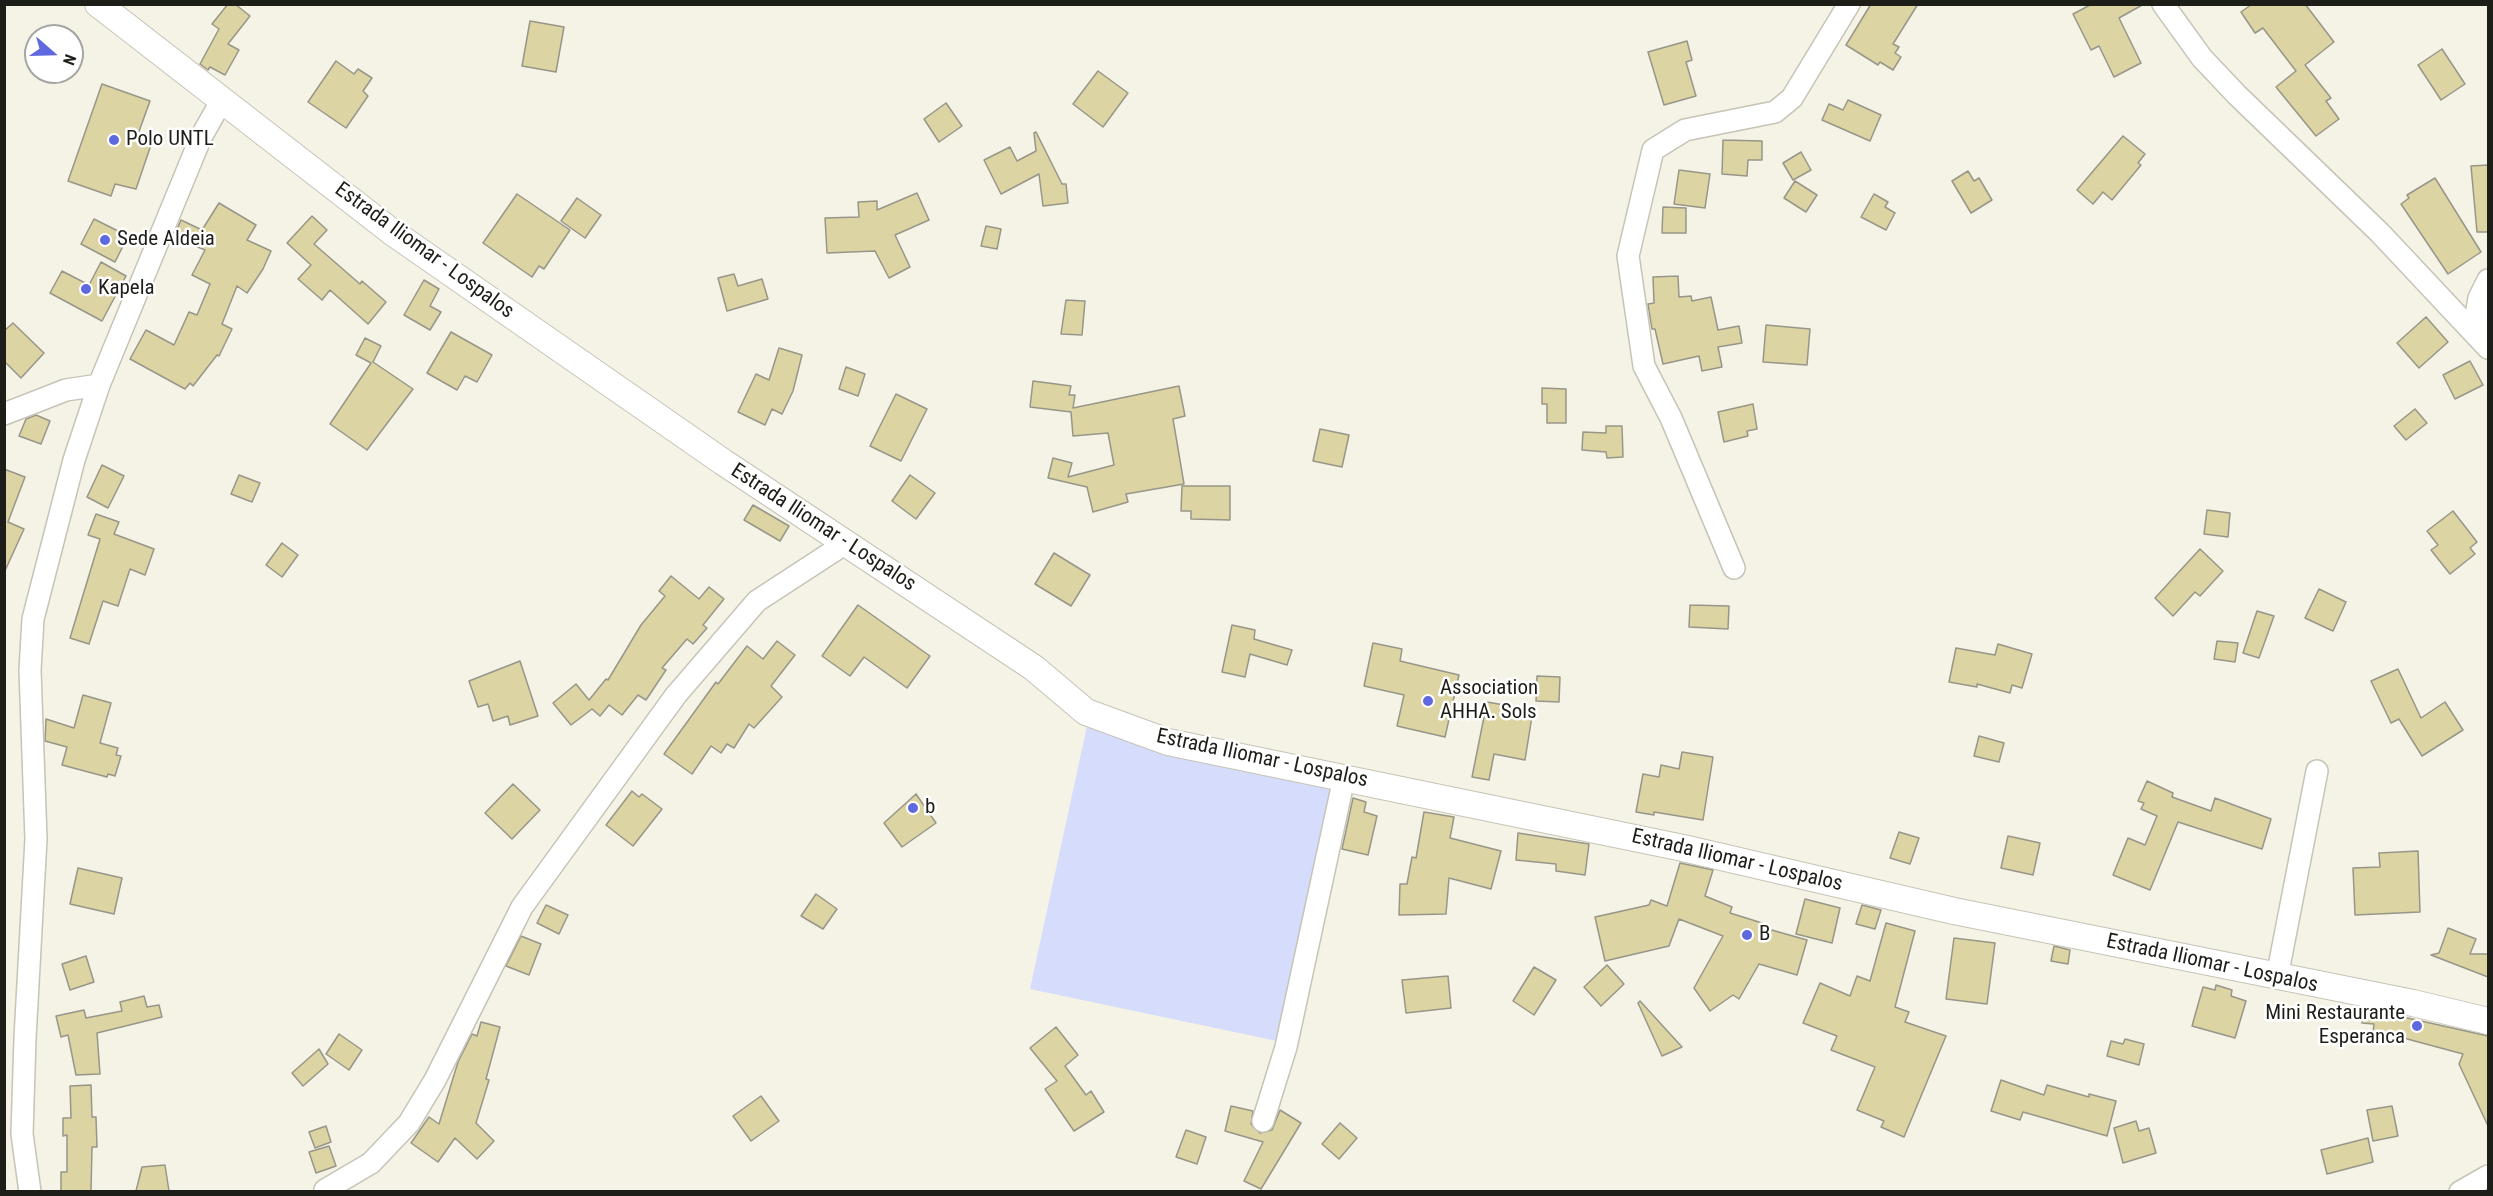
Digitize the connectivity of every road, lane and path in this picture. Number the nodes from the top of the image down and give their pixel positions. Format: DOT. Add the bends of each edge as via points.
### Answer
graph roads {
  1 [pos="98,4"];
  2 [pos="1849,4"];
  3 [pos="2163,4"];
  4 [pos="222,100"];
  5 [pos="2488,280"];
  6 [pos="2486,345"];
  7 [pos="99,385"];
  8 [pos="4,414"];
  9 [pos="846,543"];
  10 [pos="1734,568"];
  11 [pos="2317,771"];
  12 [pos="1344,778"];
  13 [pos="2277,977"];
  14 [pos="2488,1021"];
  15 [pos="1263,1121"];
  16 [pos="2488,1176"];
  17 [pos="325,1190"];
  18 [pos="30,1191"];
  19 [pos="2460,1191"];
  1 -- 4 [label="street, Estrada Iliomar - Lospalos"];
  2 -- 10 [label="street" via="1792,98 1775,112 1685,130 1653,150 1628,256 1644,366 1671,418"];
  3 -- 6 [label="street" via="2223,81 2380,233"];
  4 -- 7 [label="street" via="201,137"];
  4 -- 9 [label="street, Estrada Iliomar - Lospalos" via="392,232"];
  5 -- 6 [label="street" via="2475,315"];
  7 -- 8 [label="street" via="66,390"];
  7 -- 18 [label="street" via="74,460 33,619 30,670 36,839 22,1134"];
  9 -- 12 [label="street, Estrada Iliomar - Lospalos" via="1034,668 1086,712 1168,742"];
  9 -- 17 [label="street" via="757,601 676,695 522,907 435,1080 409,1123 371,1163"];
  11 -- 13 [label="street"];
  12 -- 13 [label="street, Estrada Iliomar - Lospalos"];
  12 -- 15 [label="street" via="1286,1047"];
  13 -- 14 [label="street, Estrada Iliomar - Lospalos"];
  16 -- 19 [label="street"];
}
